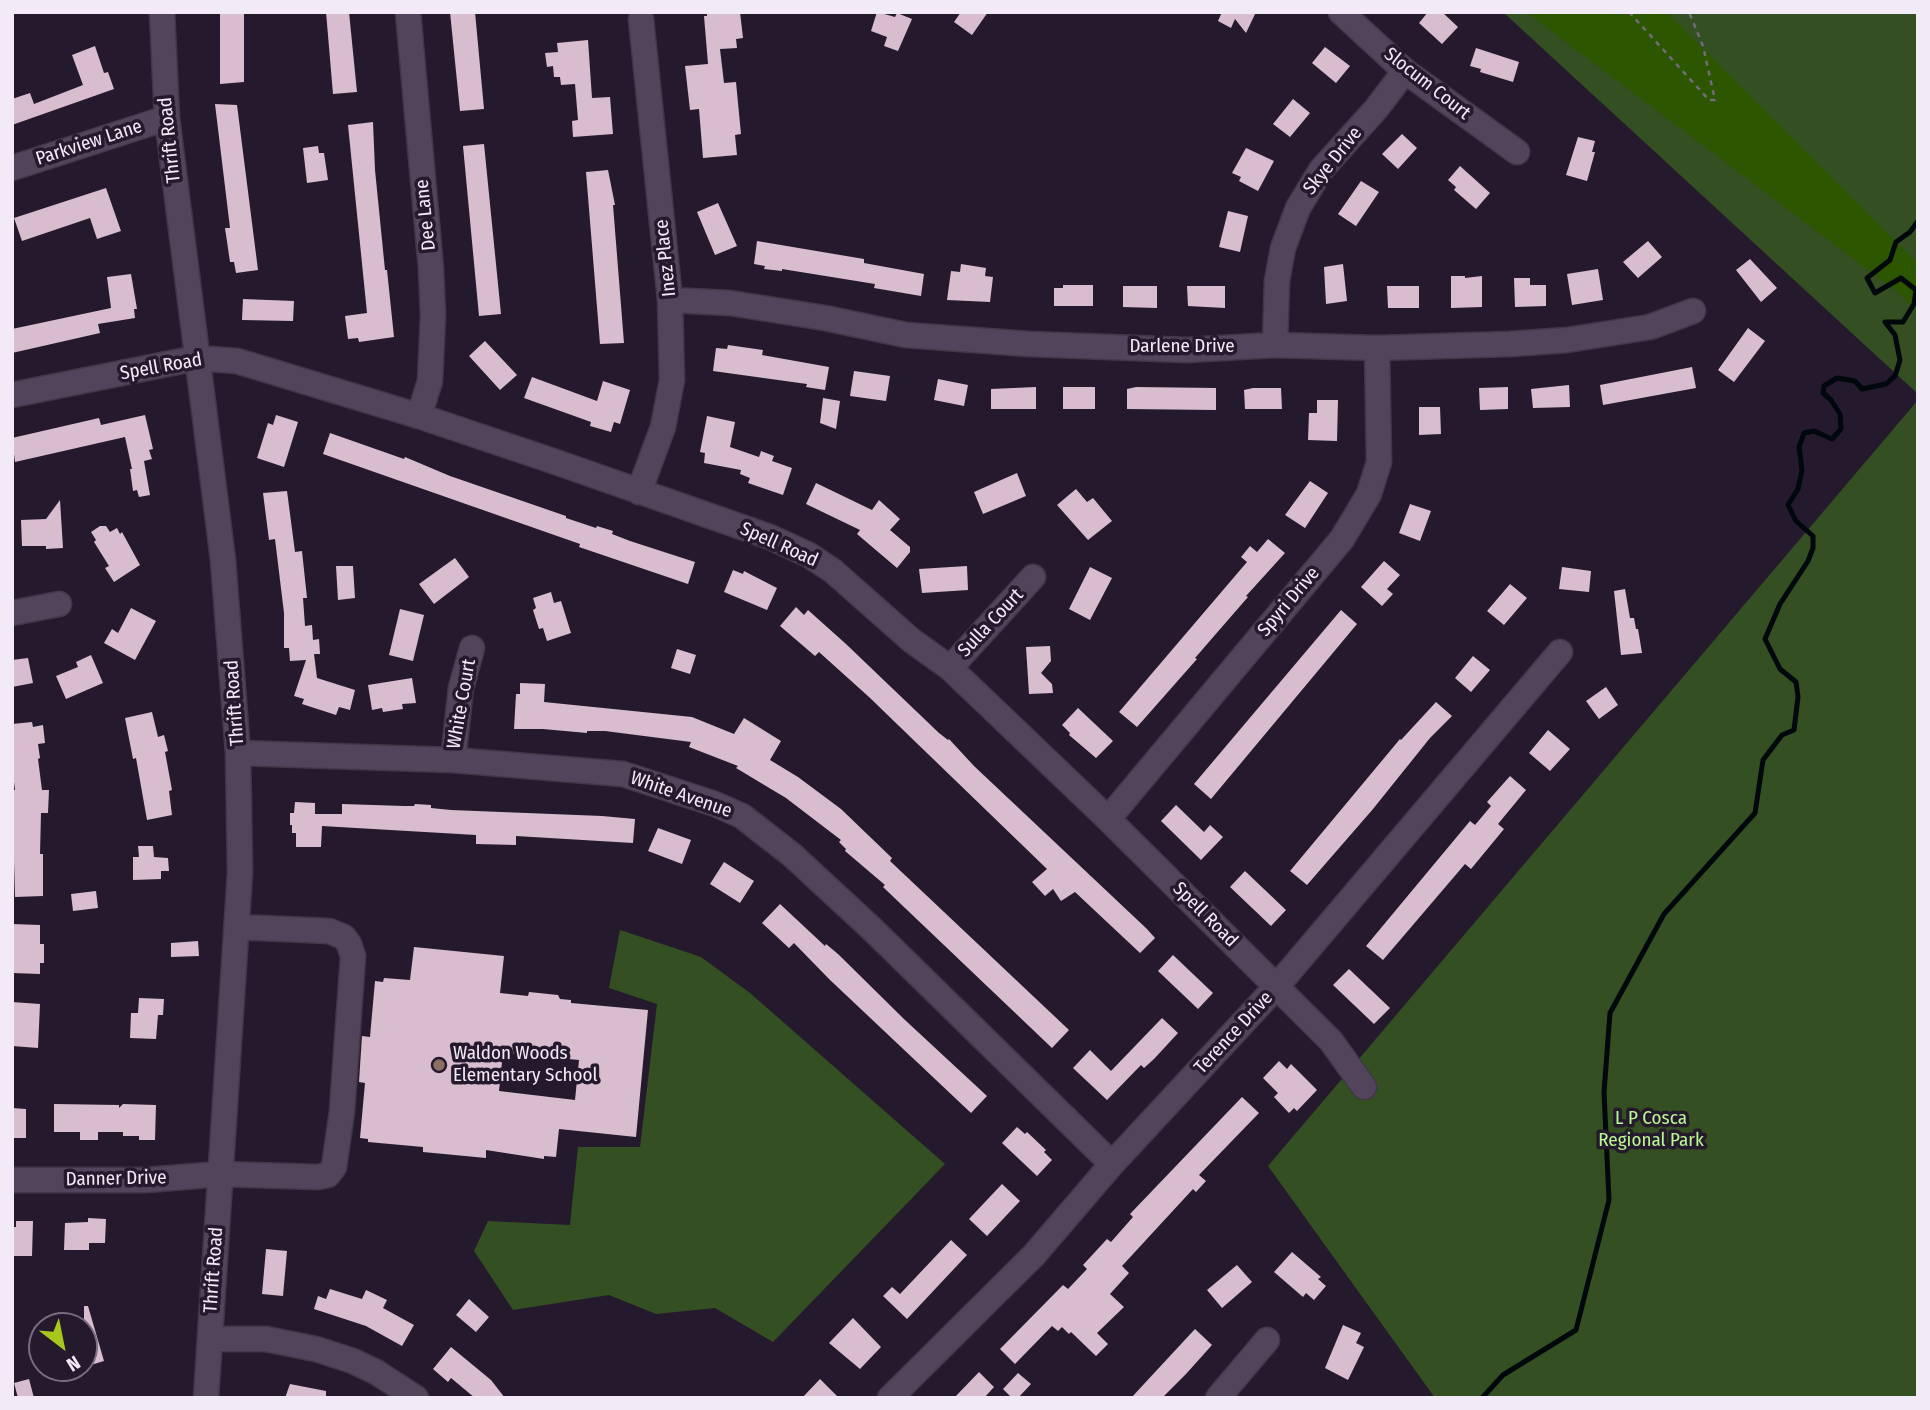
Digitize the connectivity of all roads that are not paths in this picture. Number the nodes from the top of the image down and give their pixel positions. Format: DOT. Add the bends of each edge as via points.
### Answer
graph roads {
  1 [pos="162,12"];
  2 [pos="408,12"];
  3 [pos="1342,12"];
  4 [pos="641,19"];
  5 [pos="1405,71"];
  6 [pos="166,118"];
  7 [pos="1517,152"];
  8 [pos="12,169"];
  9 [pos="670,300"];
  10 [pos="1693,311"];
  11 [pos="1275,345"];
  12 [pos="1377,348"];
  13 [pos="197,358"];
  14 [pos="12,396"];
  15 [pos="419,416"];
  16 [pos="639,492"];
  17 [pos="1033,577"];
  18 [pos="60,604"];
  19 [pos="12,613"];
  20 [pos="472,648"];
  21 [pos="1560,652"];
  22 [pos="950,668"];
  23 [pos="238,753"];
  24 [pos="453,760"];
  25 [pos="1108,819"];
  26 [pos="237,927"];
  27 [pos="1277,986"];
  28 [pos="1364,1087"];
  29 [pos="1112,1164"];
  30 [pos="220,1174"];
  31 [pos="12,1180"];
  32 [pos="210,1339"];
  33 [pos="1267,1340"];
  34 [pos="206,1398"];
  35 [pos="416,1398"];
  36 [pos="890,1398"];
  37 [pos="1218,1398"];
  1 -- 6 [label="street, Thrift Road"];
  2 -- 15 [label="street, Dee Lane" via="433,316 430,381"];
  3 -- 5 [label="street, Slocum Court"];
  4 -- 9 [label="street, Inez Place"];
  5 -- 7 [label="street, Slocum Court"];
  5 -- 11 [label="street, Skye Drive" via="1321,170 1298,208 1277,281"];
  6 -- 8 [label="street, Parkview Lane"];
  6 -- 13 [label="street, Thrift Road"];
  9 -- 11 [label="street, Darlene Drive" via="730,303 906,335 954,339 1187,350"];
  9 -- 16 [label="street, Inez Place" via="670,400"];
  10 -- 12 [label="street, Darlene Drive" via="1650,327 1567,340"];
  11 -- 12 [label="street, Darlene Drive"];
  12 -- 25 [label="street, Spyri Drive" via="1379,462 1369,494 1342,539"];
  13 -- 14 [label="street, Spell Road"];
  13 -- 15 [label="street, Spell Road" via="237,361"];
  13 -- 23 [label="street, Thrift Road" via="223,560"];
  15 -- 16 [label="street, Spell Road"];
  16 -- 22 [label="street, Spell Road" via="809,555"];
  17 -- 22 [label="street, Sulla Court"];
  18 -- 19 [label="street"];
  20 -- 24 [label="street, White Court" via="461,688"];
  21 -- 27 [label="street, Terence Drive"];
  22 -- 25 [label="street, Spell Road"];
  23 -- 24 [label="street, White Avenue"];
  23 -- 26 [label="street, Thrift Road"];
  24 -- 29 [label="street, White Avenue" via="623,774 742,816 872,928"];
  25 -- 27 [label="street, Spell Road"];
  26 -- 30 [label="street, Thrift Road"];
  26 -- 30 [label="street, Danner Drive" via="329,931 344,937 353,956 334,1167 328,1175 318,1177"];
  27 -- 28 [label="street, Spell Road" via="1331,1041"];
  27 -- 29 [label="street, Terence Drive"];
  29 -- 36 [label="street, Terence Drive" via="1034,1255"];
  30 -- 31 [label="street, Danner Drive" via="146,1180"];
  30 -- 32 [label="street, Thrift Road"];
  32 -- 34 [label="street, Thrift Road"];
  32 -- 35 [label="street" via="266,1339 316,1349 376,1372"];
  33 -- 37 [label="street"];
}
